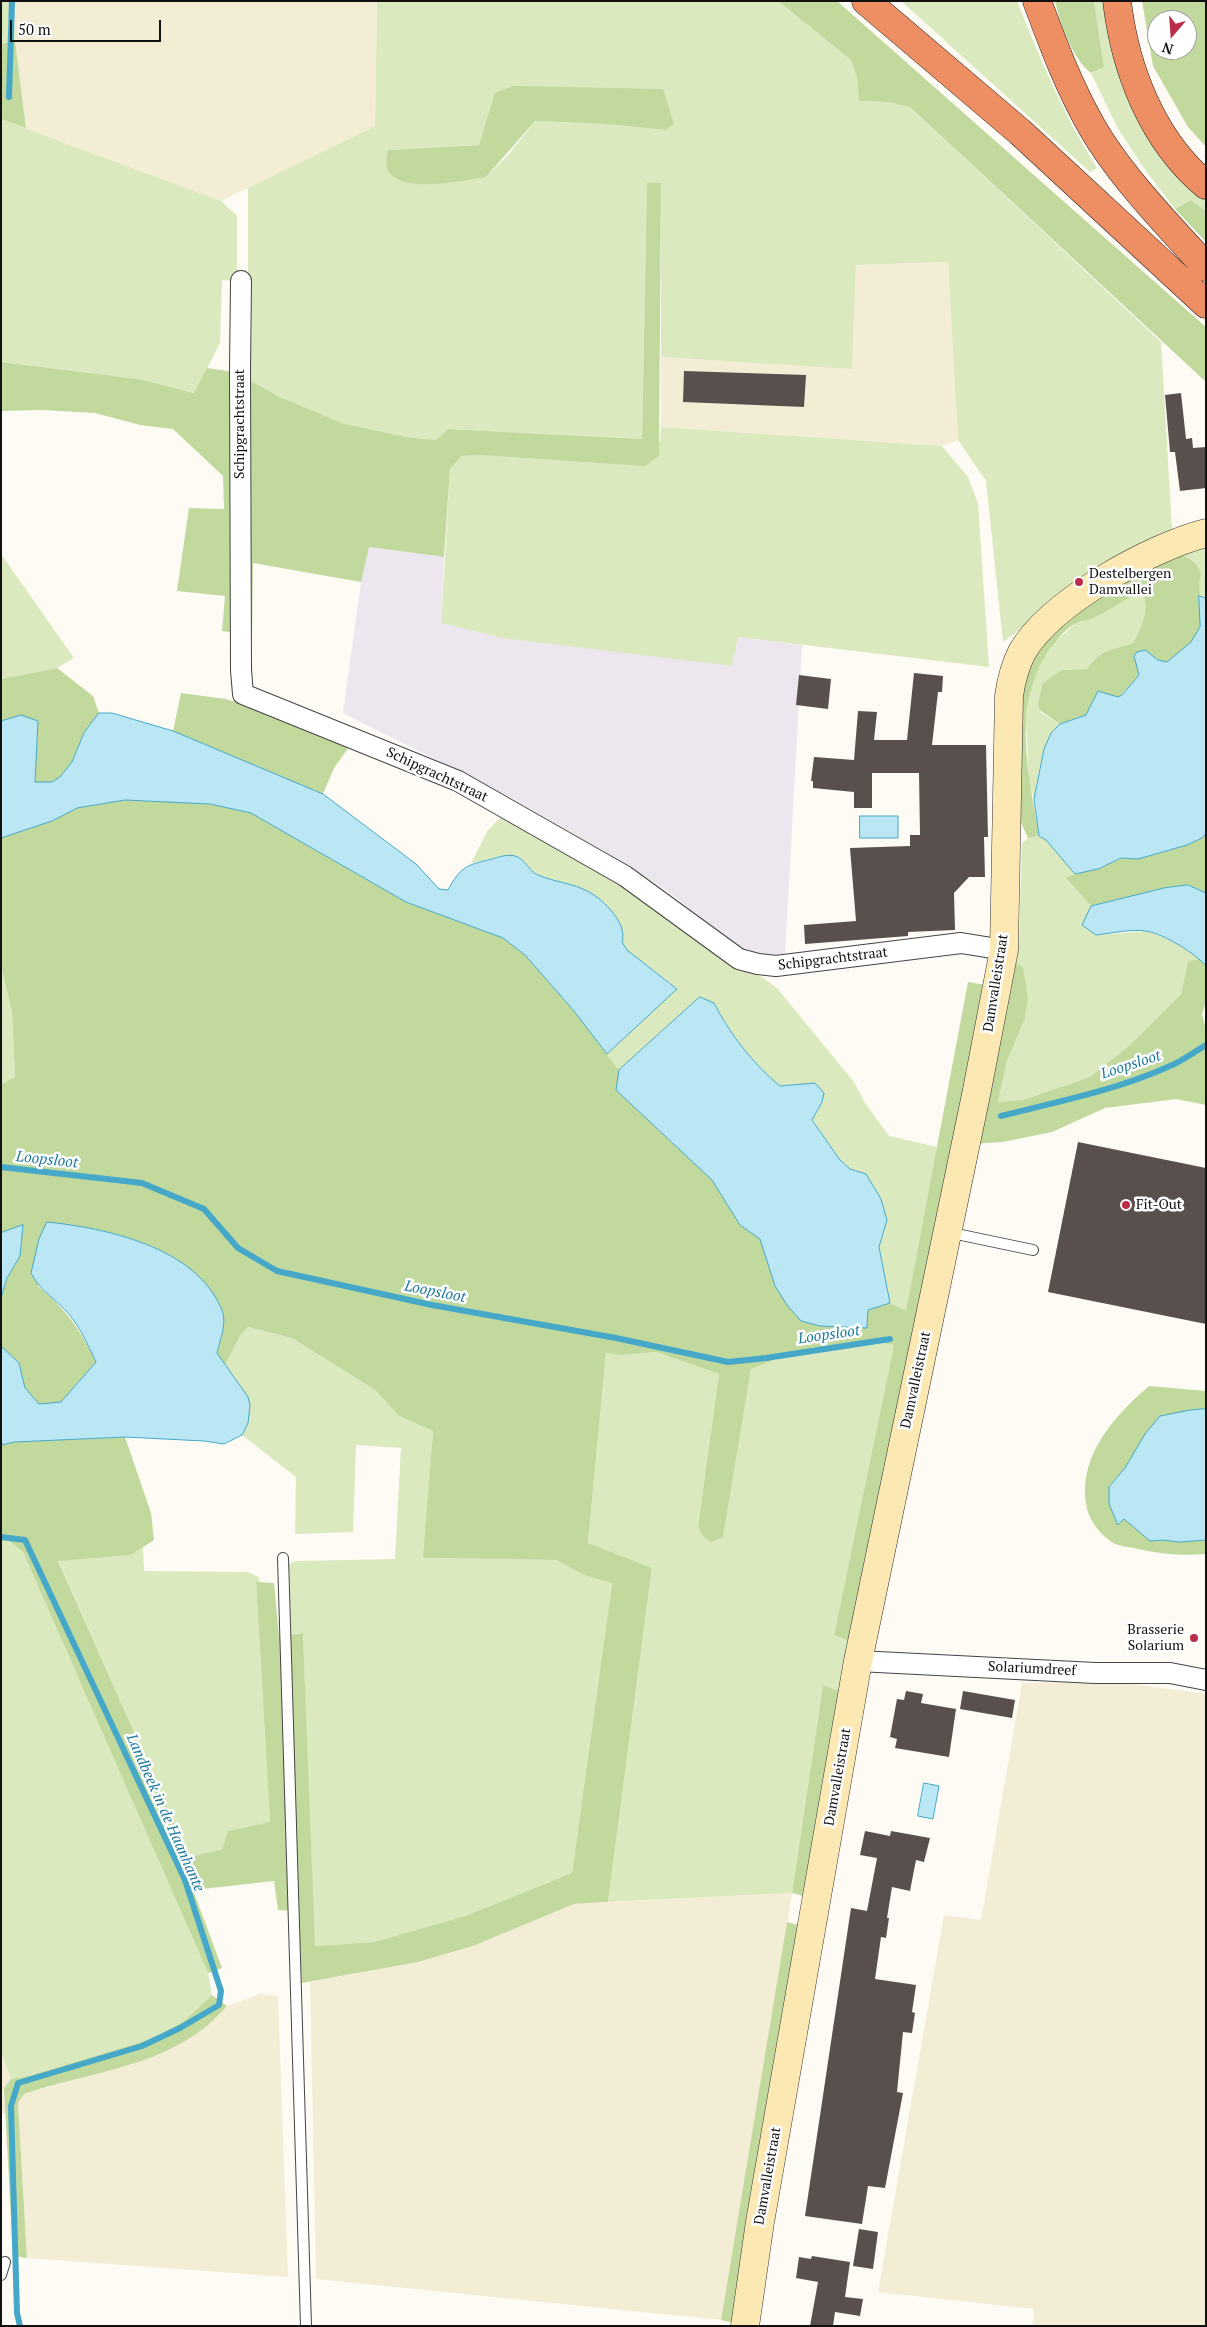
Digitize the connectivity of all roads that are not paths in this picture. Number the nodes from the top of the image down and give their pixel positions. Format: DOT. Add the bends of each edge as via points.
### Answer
graph roads {
  1 [pos="866,1"];
  2 [pos="1037,1"];
  3 [pos="1117,1"];
  4 [pos="1206,185"];
  5 [pos="1206,267"];
  6 [pos="242,281"];
  7 [pos="1206,304"];
  8 [pos="1206,533"];
  9 [pos="1004,950"];
  10 [pos="946,1232"];
  11 [pos="1032,1250"];
  12 [pos="283,1558"];
  13 [pos="858,1661"];
  14 [pos="1206,1680"];
  15 [pos="5,2262"];
  16 [pos="1,2275"];
  17 [pos="306,2326"];
  18 [pos="745,2326"];
  1 -- 7 [label="highway" via="1020,132"];
  2 -- 5 [label="highway" via="1059,62 1093,129 1124,173"];
  3 -- 4 [label="highway" via="1127,55 1138,89 1173,151"];
  6 -- 9 [label="street, Schipgrachtstraat" via="243,694 458,782 625,876 739,959 776,966 961,943"];
  8 -- 9 [label="street, Damvalleistraat" via="1186,538 1134,563 1084,592 1047,621 1022,652 1011,679 1009,696"];
  9 -- 10 [label="street, Damvalleistraat"];
  10 -- 11 [label="lane"];
  10 -- 13 [label="street, Damvalleistraat"];
  12 -- 17 [label="lane"];
  13 -- 14 [label="street, Solariumdreef" via="1170,1673"];
  13 -- 18 [label="street, Damvalleistraat"];
  15 -- 16 [label="lane"];
}
